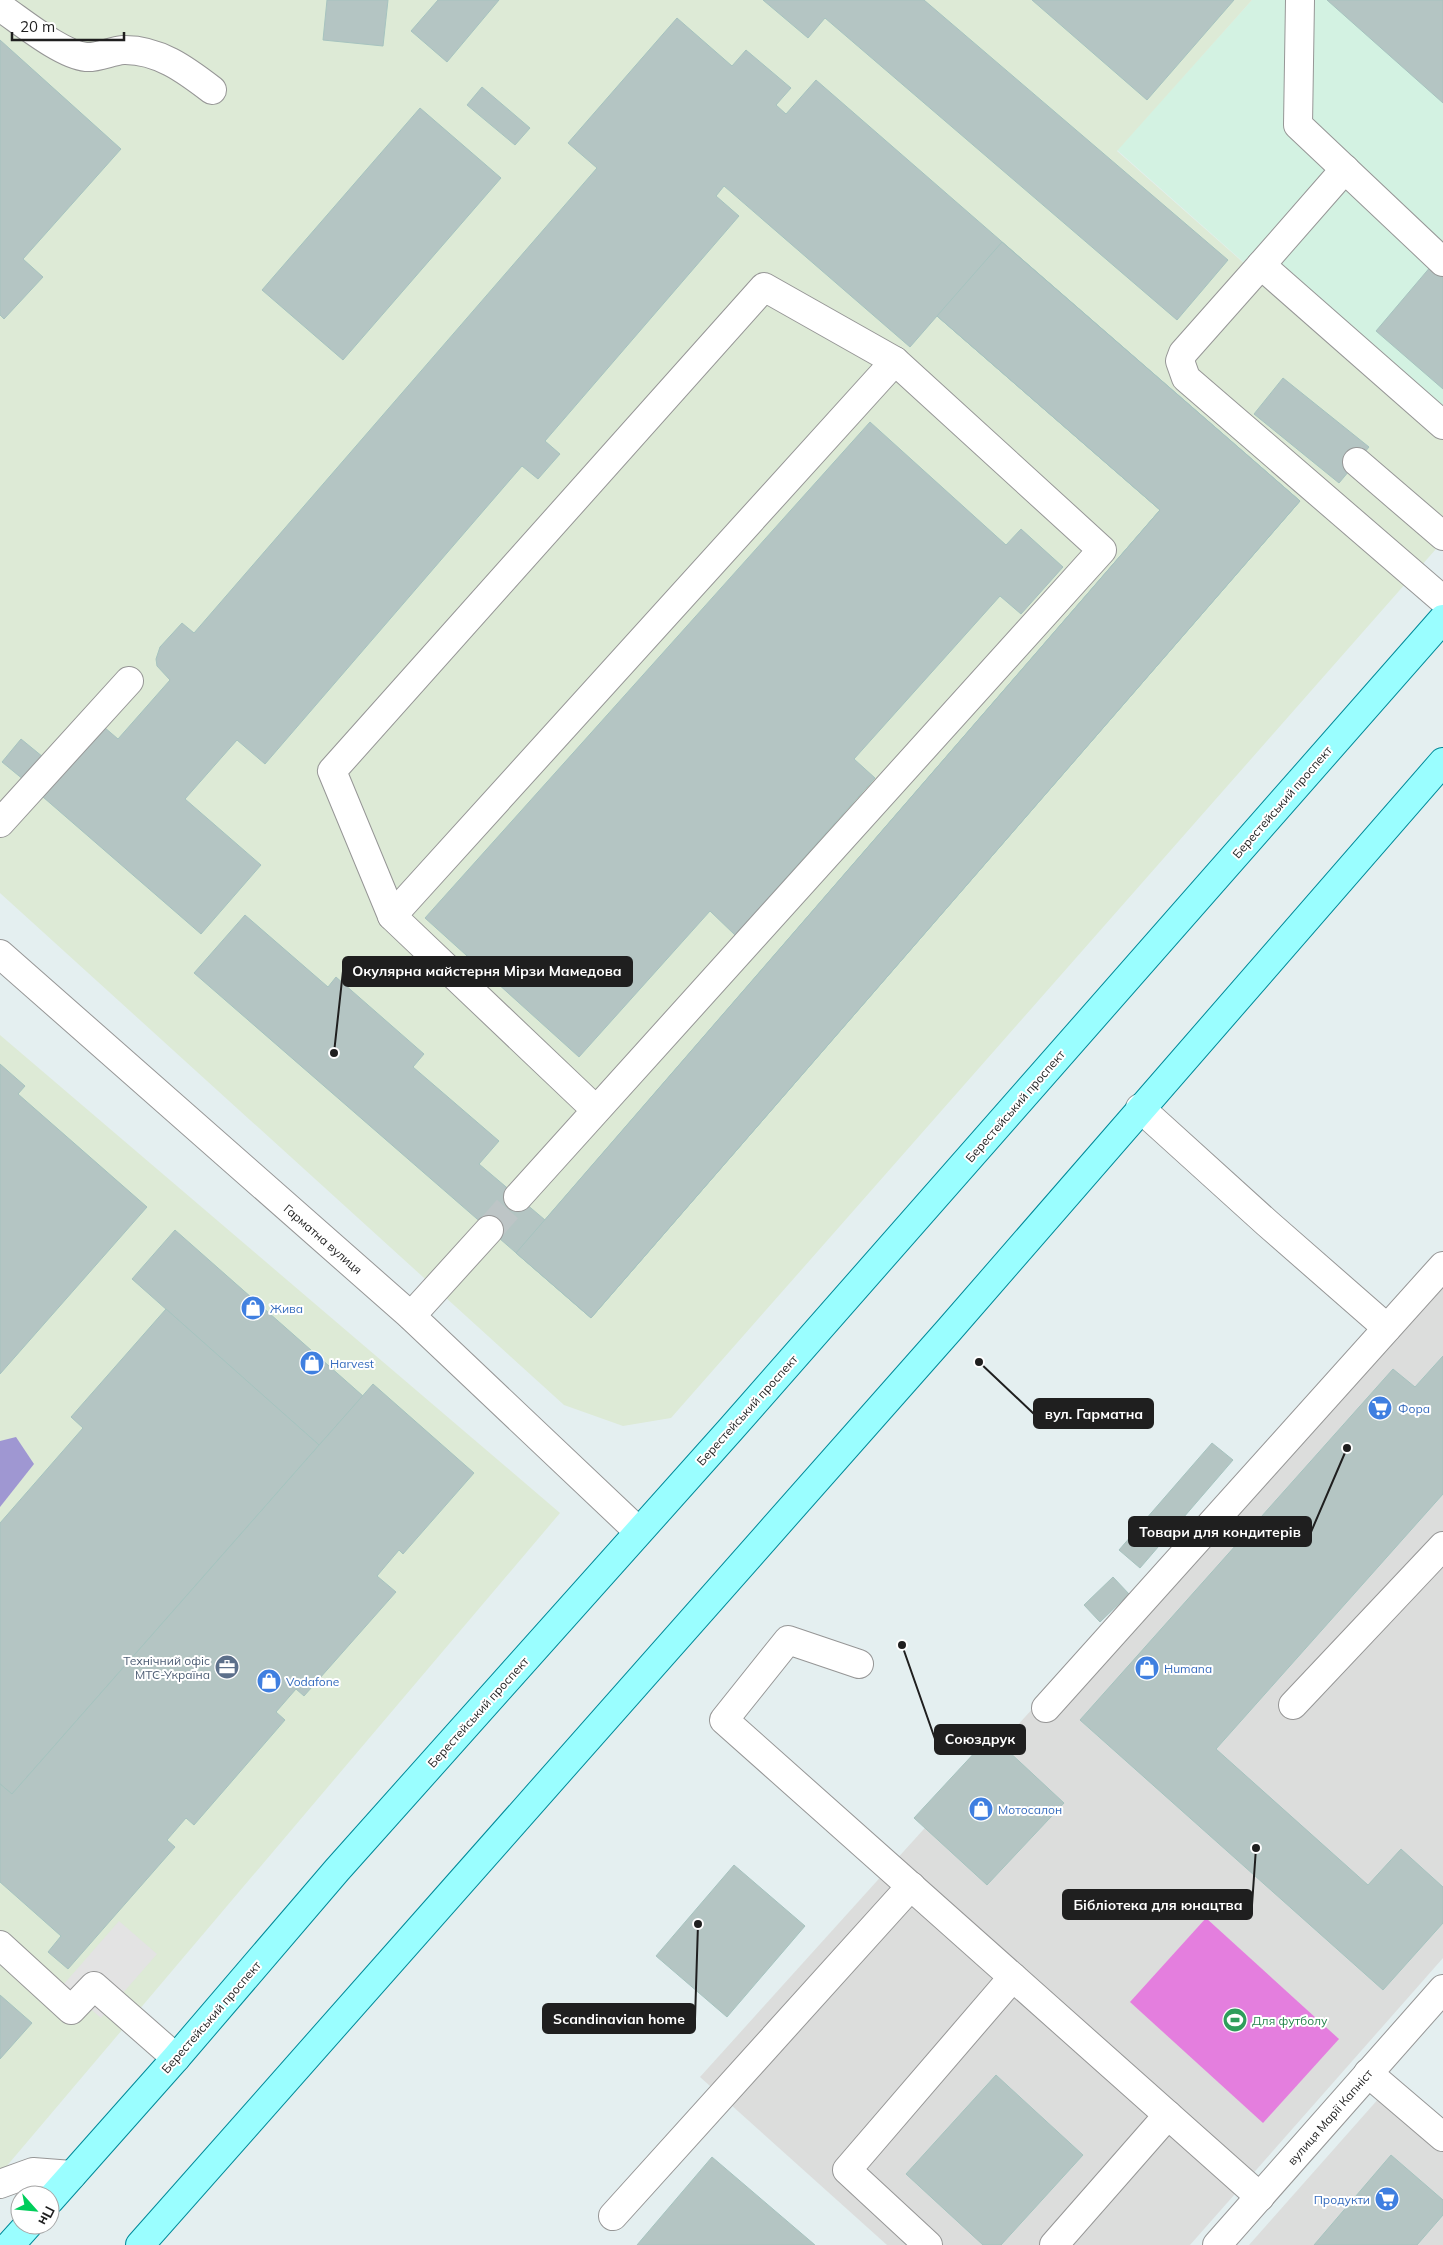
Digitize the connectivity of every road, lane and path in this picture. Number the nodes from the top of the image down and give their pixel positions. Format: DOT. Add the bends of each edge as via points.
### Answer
graph roads {
  1 [pos="1300,0"];
  2 [pos="0,7"];
  3 [pos="212,90"];
  4 [pos="1345,169"];
  5 [pos="1443,262"];
  6 [pos="1261,265"];
  7 [pos="895,361"];
  8 [pos="1443,425"];
  9 [pos="1357,462"];
  10 [pos="1443,536"];
  11 [pos="1443,600"];
  12 [pos="1443,619"];
  13 [pos="129,681"];
  14 [pos="1443,762"];
  15 [pos="0,823"];
  16 [pos="392,916"];
  17 [pos="0,954"];
  18 [pos="1140,1108"];
  19 [pos="596,1110"];
  20 [pos="518,1197"];
  21 [pos="489,1230"];
  22 [pos="1443,1266"];
  23 [pos="411,1316"];
  24 [pos="1387,1328"];
  25 [pos="638,1531"];
  26 [pos="1443,1546"];
  27 [pos="859,1664"];
  28 [pos="1294,1705"];
  29 [pos="1046,1708"];
  30 [pos="911,1886"];
  31 [pos="0,1945"];
  32 [pos="1013,1977"];
  33 [pos="1443,1989"];
  34 [pos="176,2058"];
  35 [pos="1368,2073"];
  36 [pos="1168,2115"];
  37 [pos="1443,2137"];
  38 [pos="72,2174"];
  39 [pos="0,2184"];
  40 [pos="60,2188"];
  41 [pos="1260,2197"];
  42 [pos="612,2216"];
  43 [pos="19,2235"];
  44 [pos="10,2245"];
  45 [pos="140,2245"];
  46 [pos="928,2245"];
  47 [pos="1054,2245"];
  48 [pos="1218,2245"];
  1 -- 4 [label="street" via="1298,125"];
  2 -- 3 [label="street" via="68,52 86,57 123,50 151,53 182,67"];
  4 -- 5 [label="street"];
  4 -- 6 [label="street"];
  6 -- 8 [label="street"];
  6 -- 11 [label="street" via="1183,353 1180,361 1186,378"];
  7 -- 16 [label="street"];
  7 -- 16 [label="street" via="764,287 332,771"];
  7 -- 19 [label="street" via="1102,550"];
  9 -- 10 [label="street"];
  12 -- 25 [label="main road, Берестейський проспект"];
  13 -- 15 [label="street"];
  14 -- 18 [label="main road"];
  16 -- 19 [label="street"];
  17 -- 23 [label="street, Гарматна вулиця"];
  18 -- 24 [label="street"];
  18 -- 45 [label="main road" via="942,1338"];
  19 -- 20 [label="street"];
  21 -- 23 [label="street"];
  22 -- 24 [label="street"];
  23 -- 25 [label="street, Гарматна вулиця"];
  24 -- 29 [label="street"];
  25 -- 34 [label="main road, Берестейський проспект" via="337,1870"];
  26 -- 28 [label="street"];
  27 -- 30 [label="street" via="788,1640 724,1720"];
  30 -- 32 [label="street"];
  30 -- 42 [label="street"];
  31 -- 34 [label="street" via="72,2010 94,1986"];
  32 -- 36 [label="street"];
  32 -- 46 [label="street" via="847,2170"];
  33 -- 35 [label="street, вулиця Марії Капніст"];
  34 -- 38 [label="main road, Берестейський проспект"];
  35 -- 37 [label="street"];
  35 -- 41 [label="street, вулиця Марії Капніст"];
  36 -- 41 [label="street"];
  36 -- 47 [label="street"];
  38 -- 39 [label="street" via="33,2172"];
  38 -- 40 [label="main road, Берестейський проспект"];
  41 -- 48 [label="street, вулиця Марії Капніст"];
  43 -- 44 [label="main road"];
}
